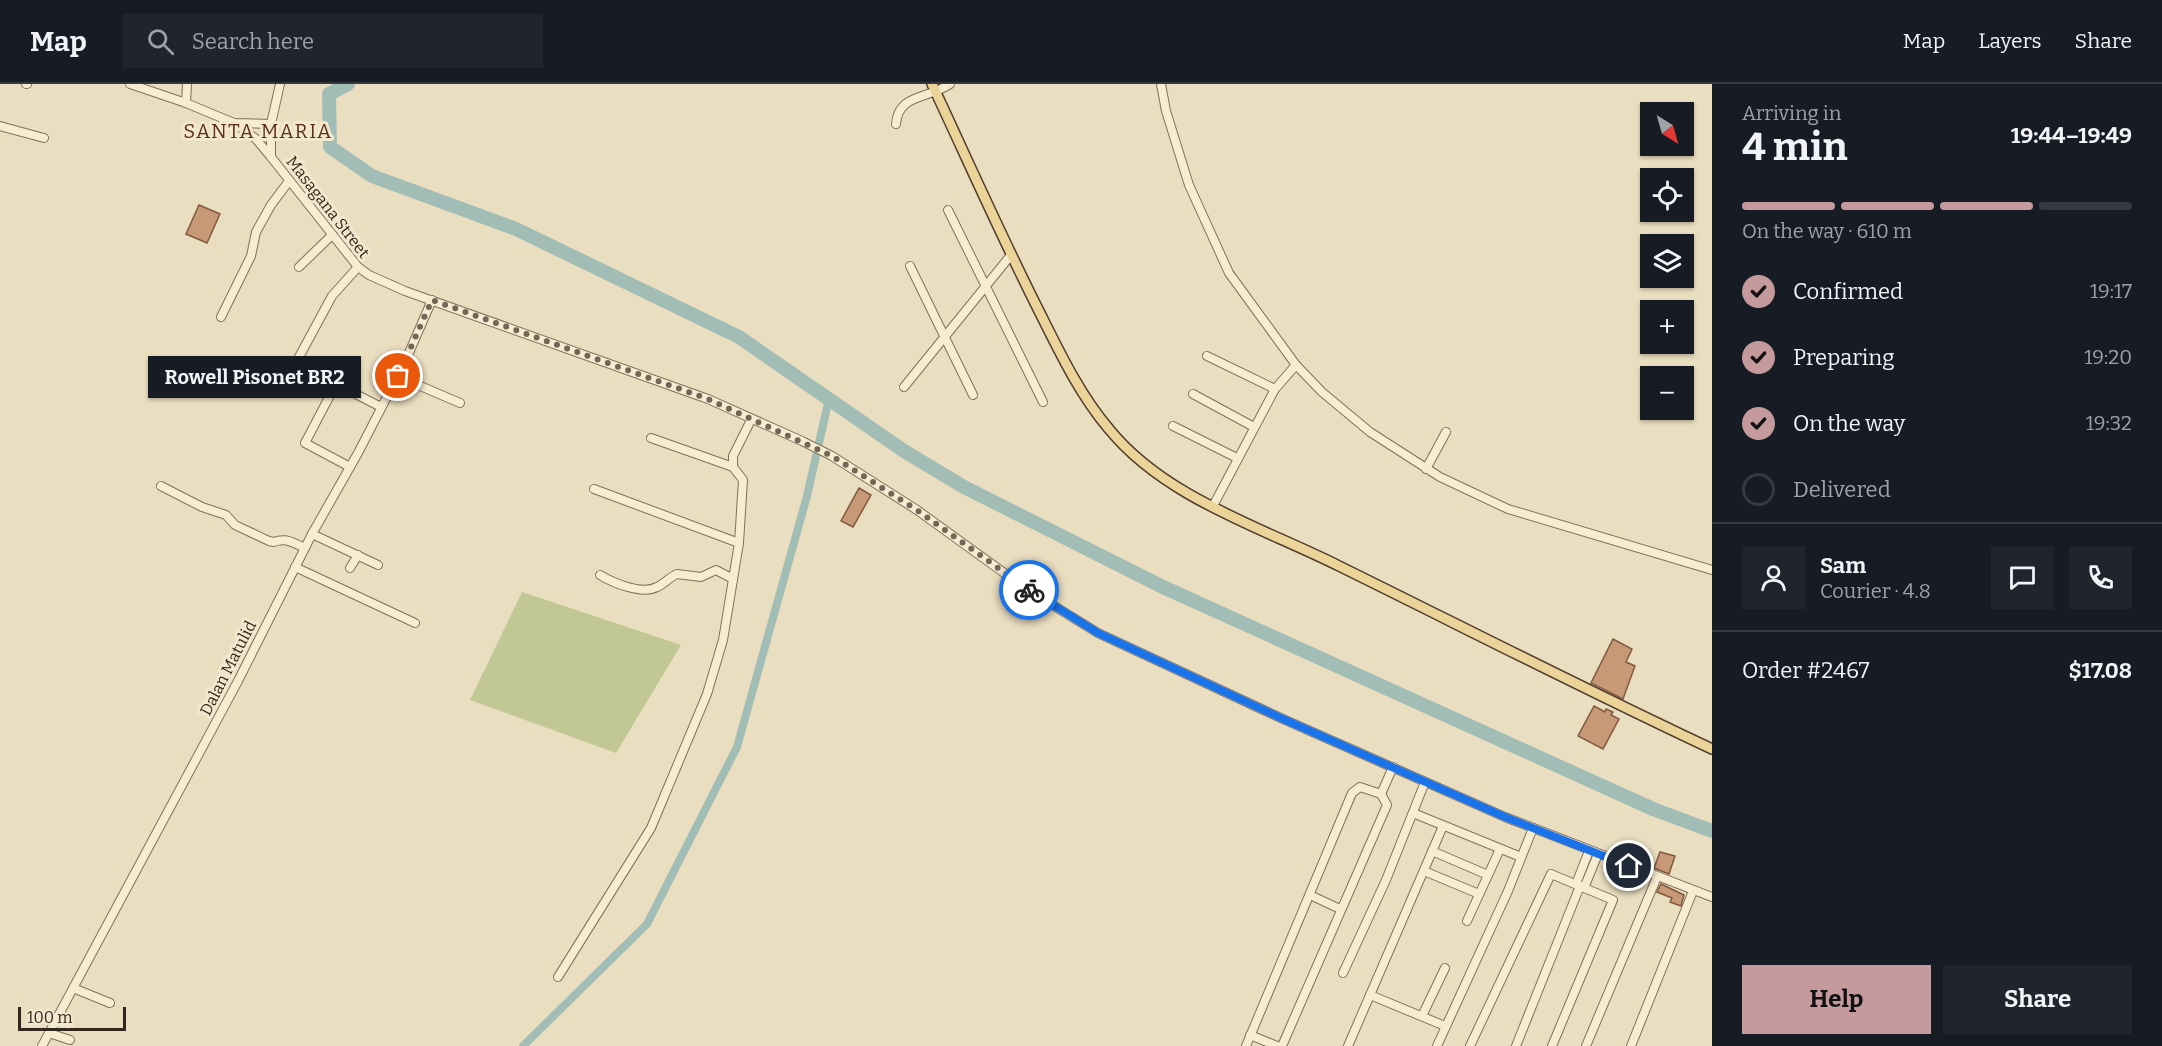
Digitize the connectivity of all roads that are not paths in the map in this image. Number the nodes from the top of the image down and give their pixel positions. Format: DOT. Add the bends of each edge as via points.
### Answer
graph roads {
  1 [pos="130,84"];
  2 [pos="187,84"];
  3 [pos="280,84"];
  4 [pos="950,84"];
  5 [pos="1161,84"];
  6 [pos="934,88"];
  7 [pos="186,103"];
  8 [pos="234,123"];
  9 [pos="271,124"];
  10 [pos="896,124"];
  11 [pos="0,126"];
  12 [pos="44,138"];
  13 [pos="271,157"];
  14 [pos="289,182"];
  15 [pos="948,210"];
  16 [pos="331,236"];
  17 [pos="1011,255"];
  18 [pos="910,266"];
  19 [pos="299,267"];
  20 [pos="358,267"];
  21 [pos="986,283"];
  22 [pos="432,300"];
  23 [pos="221,317"];
  24 [pos="945,336"];
  25 [pos="1208,356"];
  26 [pos="1296,365"];
  27 [pos="292,370"];
  28 [pos="398,376"];
  29 [pos="904,387"];
  30 [pos="1275,389"];
  31 [pos="1193,394"];
  32 [pos="973,395"];
  33 [pos="1043,402"];
  34 [pos="460,403"];
  35 [pos="381,407"];
  36 [pos="752,420"];
  37 [pos="1173,426"];
  38 [pos="1254,427"];
  39 [pos="1446,432"];
  40 [pos="651,438"];
  41 [pos="1237,459"];
  42 [pos="350,467"];
  43 [pos="733,467"];
  44 [pos="1426,469"];
  45 [pos="161,486"];
  46 [pos="594,489"];
  47 [pos="1213,506"];
  48 [pos="312,534"];
  49 [pos="739,543"];
  50 [pos="305,548"];
  51 [pos="358,555"];
  52 [pos="378,565"];
  53 [pos="295,567"];
  54 [pos="350,568"];
  55 [pos="1712,570"];
  56 [pos="600,575"];
  57 [pos="733,579"];
  58 [pos="415,623"];
  59 [pos="1712,749"];
  60 [pos="1393,767"];
  61 [pos="1425,782"];
  62 [pos="1381,794"];
  63 [pos="1413,813"];
  64 [pos="1443,826"];
  65 [pos="1533,828"];
  66 [pos="1500,849"];
  67 [pos="1432,851"];
  68 [pos="1594,853"];
  69 [pos="1521,858"];
  70 [pos="1424,872"];
  71 [pos="1488,875"];
  72 [pos="1657,877"];
  73 [pos="1580,886"];
  74 [pos="1693,891"];
  75 [pos="1479,894"];
  76 [pos="1310,895"];
  77 [pos="1712,897"];
  78 [pos="1340,909"];
  79 [pos="1467,921"];
  80 [pos="1445,968"];
  81 [pos="1343,973"];
  82 [pos="558,977"];
  83 [pos="73,988"];
  84 [pos="1370,995"];
  85 [pos="110,1004"];
  86 [pos="1422,1016"];
  87 [pos="1445,1026"];
  88 [pos="49,1033"];
  89 [pos="1251,1035"];
  90 [pos="70,1040"];
  91 [pos="42,1046"];
  92 [pos="1246,1046"];
  93 [pos="1277,1046"];
  94 [pos="1282,1046"];
  95 [pos="1348,1046"];
  96 [pos="1437,1046"];
  97 [pos="1470,1046"];
  98 [pos="1516,1046"];
  99 [pos="1552,1046"];
  100 [pos="1586,1046"];
  101 [pos="1631,1046"];
  1 -- 7 [label="street"];
  2 -- 7 [label="street"];
  3 -- 9 [label="street"];
  4 -- 6 [label="street"];
  5 -- 26 [label="street" via="1189,185 1229,273"];
  6 -- 10 [label="street" via="902,104"];
  6 -- 17 [label="main road"];
  7 -- 8 [label="street"];
  8 -- 9 [label="street"];
  8 -- 13 [label="street, Masagana Street"];
  9 -- 13 [label="street"];
  11 -- 12 [label="street"];
  13 -- 14 [label="street, Masagana Street"];
  14 -- 16 [label="street, Masagana Street"];
  14 -- 23 [label="street" via="256,232 251,256"];
  15 -- 21 [label="street"];
  16 -- 19 [label="street"];
  16 -- 20 [label="street, Masagana Street"];
  17 -- 21 [label="street"];
  17 -- 47 [label="main road" via="1087,400 1109,430 1156,474"];
  18 -- 24 [label="street"];
  20 -- 22 [label="street, Masagana Street" via="376,279"];
  20 -- 27 [label="street" via="332,296"];
  21 -- 24 [label="street"];
  21 -- 33 [label="street"];
  22 -- 28 [label="street, Dalan Matulid"];
  22 -- 36 [label="street, Masagana Street" via="708,399"];
  24 -- 29 [label="street"];
  24 -- 32 [label="street"];
  25 -- 30 [label="street"];
  26 -- 30 [label="street"];
  26 -- 44 [label="street" via="1370,432"];
  28 -- 34 [label="street"];
  28 -- 35 [label="street, Dalan Matulid"];
  30 -- 38 [label="street"];
  31 -- 38 [label="street"];
  35 -- 42 [label="street, Dalan Matulid"];
  35 -- 42 [label="street" via="336,384 325,404 305,443"];
  36 -- 43 [label="street" via="733,456"];
  36 -- 60 [label="street, Masagana Street" via="832,456 1098,633"];
  37 -- 41 [label="street"];
  38 -- 41 [label="street"];
  39 -- 44 [label="street"];
  40 -- 43 [label="street"];
  41 -- 47 [label="street"];
  42 -- 48 [label="street, Dalan Matulid"];
  43 -- 49 [label="street" via="743,480"];
  44 -- 55 [label="street" via="1509,508"];
  45 -- 50 [label="street" via="226,515 235,525 269,540 286,539"];
  46 -- 49 [label="street"];
  47 -- 59 [label="main road"];
  48 -- 50 [label="street, Dalan Matulid"];
  48 -- 51 [label="street"];
  49 -- 57 [label="street"];
  50 -- 53 [label="street, Dalan Matulid"];
  51 -- 52 [label="street"];
  51 -- 54 [label="street"];
  53 -- 58 [label="street"];
  53 -- 83 [label="street, Dalan Matulid"];
  56 -- 57 [label="street" via="618,584 648,590 678,574 701,577 716,570"];
  57 -- 82 [label="street" via="723,640 707,694 651,828"];
  60 -- 61 [label="street, Masagana Street"];
  60 -- 62 [label="street"];
  61 -- 63 [label="street"];
  61 -- 65 [label="street, Masagana Street"];
  62 -- 76 [label="street" via="1360,787 1355,790"];
  62 -- 78 [label="street" via="1387,805"];
  63 -- 64 [label="street"];
  63 -- 81 [label="street"];
  64 -- 66 [label="street"];
  64 -- 67 [label="street"];
  65 -- 68 [label="street, Masagana Street"];
  65 -- 69 [label="street"];
  66 -- 69 [label="street"];
  66 -- 71 [label="street"];
  67 -- 70 [label="street"];
  67 -- 71 [label="street"];
  68 -- 72 [label="street, Masagana Street"];
  68 -- 73 [label="street"];
  69 -- 87 [label="street"];
  70 -- 75 [label="street"];
  70 -- 84 [label="street"];
  71 -- 75 [label="street"];
  72 -- 74 [label="street, Masagana Street"];
  72 -- 100 [label="street"];
  73 -- 97 [label="street" via="1551,874"];
  73 -- 98 [label="street"];
  73 -- 99 [label="street" via="1613,900"];
  74 -- 77 [label="street, Masagana Street"];
  74 -- 101 [label="street"];
  75 -- 79 [label="street"];
  76 -- 78 [label="street"];
  76 -- 89 [label="street"];
  78 -- 94 [label="street"];
  80 -- 86 [label="street"];
  83 -- 85 [label="street"];
  83 -- 88 [label="street, Dalan Matulid"];
  84 -- 86 [label="street"];
  84 -- 95 [label="street"];
  86 -- 87 [label="street"];
  87 -- 96 [label="street"];
  88 -- 90 [label="street"];
  88 -- 91 [label="street, Dalan Matulid"];
  89 -- 92 [label="street"];
  89 -- 93 [label="street"];
}
